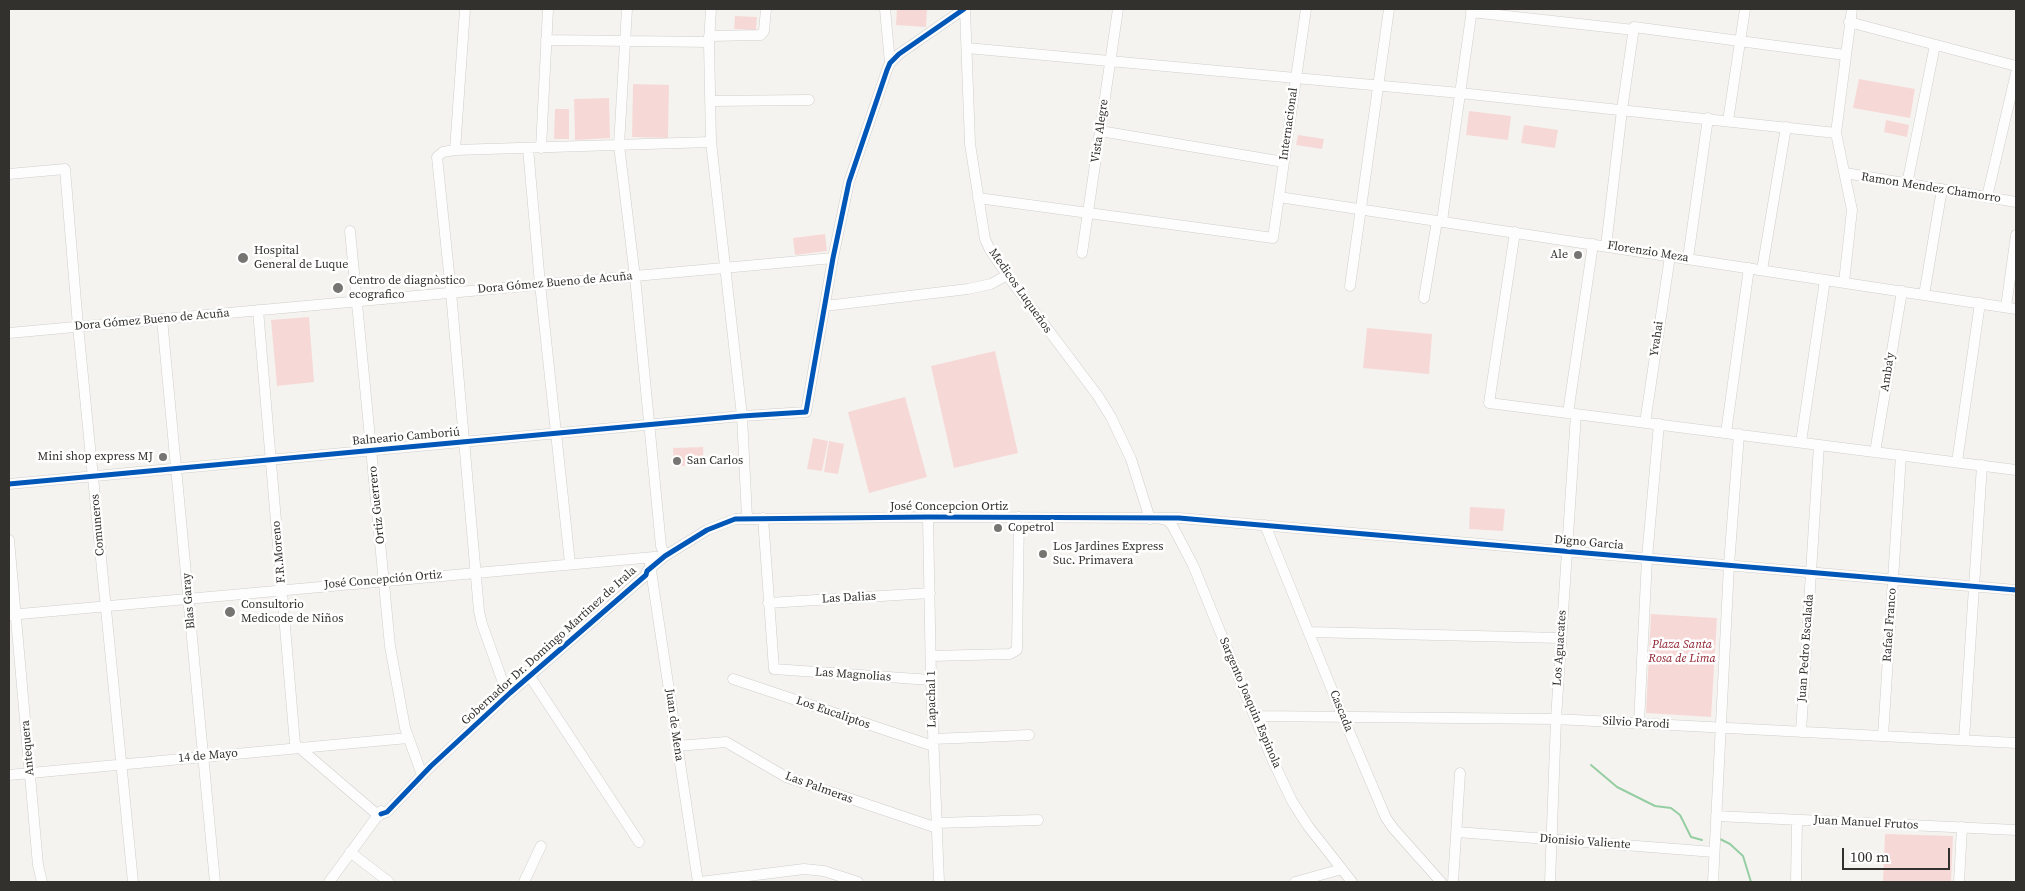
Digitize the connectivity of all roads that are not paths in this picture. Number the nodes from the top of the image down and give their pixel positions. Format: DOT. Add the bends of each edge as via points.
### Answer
graph roads {
  1 [pos="465,9"];
  2 [pos="548,9"];
  3 [pos="627,9"];
  4 [pos="711,9"];
  5 [pos="766,9"];
  6 [pos="885,9"];
  7 [pos="964,9"];
  8 [pos="1118,9"];
  9 [pos="1306,9"];
  10 [pos="1389,9"];
  11 [pos="1744,9"];
  12 [pos="1852,9"];
  13 [pos="1472,11"];
  14 [pos="1849,22"];
  15 [pos="1634,30"];
  16 [pos="709,39"];
  17 [pos="546,40"];
  18 [pos="625,41"];
  19 [pos="1741,41"];
  20 [pos="1935,45"];
  21 [pos="967,48"];
  22 [pos="1845,55"];
  23 [pos="1110,61"];
  24 [pos="890,63"];
  25 [pos="2016,66"];
  26 [pos="2016,73"];
  27 [pos="1295,78"];
  28 [pos="1377,85"];
  29 [pos="1460,93"];
  30 [pos="809,100"];
  31 [pos="710,101"];
  32 [pos="1622,110"];
  33 [pos="2012,114"];
  34 [pos="1708,118"];
  35 [pos="1728,121"];
  36 [pos="1786,127"];
  37 [pos="1100,131"];
  38 [pos="1836,133"];
  39 [pos="710,142"];
  40 [pos="619,145"];
  41 [pos="528,148"];
  42 [pos="541,148"];
  43 [pos="455,150"];
  44 [pos="1284,162"];
  45 [pos="9,174"];
  46 [pos="1846,174"];
  47 [pos="1907,184"];
  48 [pos="1942,190"];
  49 [pos="1279,197"];
  50 [pos="1988,197"];
  51 [pos="978,198"];
  52 [pos="2016,202"];
  53 [pos="1360,209"];
  54 [pos="1088,213"];
  55 [pos="1439,221"];
  56 [pos="350,231"];
  57 [pos="1514,232"];
  58 [pos="2016,235"];
  59 [pos="1593,244"];
  60 [pos="1606,246"];
  61 [pos="1082,253"];
  62 [pos="1670,256"];
  63 [pos="833,258"];
  64 [pos="1688,258"];
  65 [pos="725,267"];
  66 [pos="1749,268"];
  67 [pos="1762,270"];
  68 [pos="635,275"];
  69 [pos="1007,276"];
  70 [pos="1825,280"];
  71 [pos="1844,282"];
  72 [pos="540,284"];
  73 [pos="1350,286"];
  74 [pos="1902,291"];
  75 [pos="451,292"];
  76 [pos="1924,295"];
  77 [pos="1424,298"];
  78 [pos="357,300"];
  79 [pos="1980,303"];
  80 [pos="825,306"];
  81 [pos="2011,308"];
  82 [pos="258,310"];
  83 [pos="162,319"];
  84 [pos="78,326"];
  85 [pos="9,332"];
  86 [pos="1572,413"];
  87 [pos="742,416"];
  88 [pos="1645,422"];
  89 [pos="650,424"];
  90 [pos="1659,424"];
  91 [pos="556,433"];
  92 [pos="1726,433"];
  93 [pos="1739,434"];
  94 [pos="464,442"];
  95 [pos="1801,442"];
  96 [pos="1819,445"];
  97 [pos="371,450"];
  98 [pos="1875,452"];
  99 [pos="1901,455"];
  100 [pos="271,460"];
  101 [pos="1958,462"];
  102 [pos="1982,465"];
  103 [pos="176,469"];
  104 [pos="2016,470"];
  105 [pos="94,476"];
  106 [pos="9,484"];
  107 [pos="928,516"];
  108 [pos="1019,517"];
  109 [pos="748,518"];
  110 [pos="763,518"];
  111 [pos="1155,519"];
  112 [pos="1265,525"];
  113 [pos="9,540"];
  114 [pos="1567,552"];
  115 [pos="665,556"];
  116 [pos="637,557"];
  117 [pos="1647,558"];
  118 [pos="570,563"];
  119 [pos="1729,565"];
  120 [pos="649,569"];
  121 [pos="476,572"];
  122 [pos="1811,572"];
  123 [pos="1893,579"];
  124 [pos="384,580"];
  125 [pos="1974,586"];
  126 [pos="282,590"];
  127 [pos="2016,590"];
  128 [pos="930,593"];
  129 [pos="189,598"];
  130 [pos="768,603"];
  131 [pos="106,606"];
  132 [pos="12,614"];
  133 [pos="1309,632"];
  134 [pos="1561,638"];
  135 [pos="931,656"];
  136 [pos="528,673"];
  137 [pos="733,679"];
  138 [pos="930,680"];
  139 [pos="505,688"];
  140 [pos="1255,716"];
  141 [pos="1343,717"];
  142 [pos="1556,719"];
  143 [pos="1639,723"];
  144 [pos="1720,728"];
  145 [pos="1801,732"];
  146 [pos="1029,735"];
  147 [pos="1883,736"];
  148 [pos="408,738"];
  149 [pos="1964,740"];
  150 [pos="933,742"];
  151 [pos="2016,743"];
  152 [pos="677,746"];
  153 [pos="298,748"];
  154 [pos="204,757"];
  155 [pos="121,764"];
  156 [pos="420,772"];
  157 [pos="30,773"];
  158 [pos="1460,773"];
  159 [pos="9,775"];
  160 [pos="380,815"];
  161 [pos="1716,816"];
  162 [pos="1038,820"];
  163 [pos="1797,820"];
  164 [pos="936,826"];
  165 [pos="1962,828"];
  166 [pos="2016,830"];
  167 [pos="1456,832"];
  168 [pos="1551,839"];
  169 [pos="639,842"];
  170 [pos="540,846"];
  171 [pos="350,852"];
  172 [pos="1714,852"];
  173 [pos="1342,869"];
  174 [pos="42,882"];
  175 [pos="133,882"];
  176 [pos="216,882"];
  177 [pos="329,882"];
  178 [pos="389,882"];
  179 [pos="524,882"];
  180 [pos="699,882"];
  181 [pos="858,882"];
  182 [pos="939,882"];
  183 [pos="1295,882"];
  184 [pos="1352,882"];
  185 [pos="1441,882"];
  186 [pos="1453,882"];
  187 [pos="1550,882"];
  188 [pos="1713,882"];
  189 [pos="1796,882"];
  190 [pos="1959,882"];
  1 -- 43 [label="street"];
  2 -- 17 [label="street"];
  3 -- 18 [label="street"];
  4 -- 16 [label="street"];
  5 -- 16 [label="street" via="761,35"];
  6 -- 24 [label="street"];
  7 -- 21 [label="street, Medicos Luqueños"];
  7 -- 24 [label="street"];
  8 -- 23 [label="street, Vista Alegre"];
  9 -- 27 [label="street, Internacional"];
  10 -- 28 [label="street"];
  11 -- 19 [label="street"];
  12 -- 14 [label="street"];
  13 -- 15 [label="street"];
  13 -- 29 [label="street"];
  14 -- 20 [label="street"];
  14 -- 22 [label="street"];
  15 -- 19 [label="street" via="1634,27"];
  15 -- 32 [label="street"];
  16 -- 18 [label="street"];
  16 -- 31 [label="street"];
  17 -- 18 [label="street"];
  17 -- 42 [label="street"];
  18 -- 40 [label="street"];
  19 -- 22 [label="street"];
  19 -- 35 [label="street"];
  20 -- 25 [label="street"];
  20 -- 47 [label="street"];
  21 -- 23 [label="street"];
  21 -- 51 [label="street, Medicos Luqueños" via="967,109"];
  22 -- 38 [label="street"];
  23 -- 27 [label="street"];
  23 -- 37 [label="street, Vista Alegre"];
  24 -- 63 [label="street" via="849,182"];
  26 -- 33 [label="street"];
  27 -- 28 [label="street"];
  27 -- 44 [label="street, Internacional"];
  28 -- 29 [label="street"];
  28 -- 53 [label="street"];
  29 -- 32 [label="street"];
  29 -- 55 [label="street"];
  30 -- 31 [label="street"];
  31 -- 39 [label="street"];
  32 -- 34 [label="street"];
  32 -- 60 [label="street"];
  33 -- 50 [label="street"];
  34 -- 35 [label="street"];
  34 -- 64 [label="street"];
  35 -- 36 [label="street"];
  36 -- 38 [label="street"];
  36 -- 67 [label="street"];
  37 -- 44 [label="street"];
  37 -- 54 [label="street, Vista Alegre"];
  38 -- 46 [label="street"];
  39 -- 40 [label="street"];
  39 -- 65 [label="street"];
  40 -- 42 [label="street"];
  40 -- 68 [label="street"];
  41 -- 42 [label="street"];
  41 -- 43 [label="street"];
  41 -- 72 [label="street"];
  43 -- 75 [label="street" via="441,153 437,160"];
  44 -- 49 [label="street, Internacional"];
  45 -- 84 [label="street, Comuneros" via="65,169"];
  46 -- 47 [label="street, Ramon Mendez Chamorro"];
  46 -- 71 [label="street" via="1852,215"];
  47 -- 48 [label="street, Ramon Mendez Chamorro"];
  48 -- 50 [label="street, Ramon Mendez Chamorro"];
  48 -- 76 [label="street"];
  49 -- 53 [label="street, Florenzio Meza"];
  49 -- 54 [label="street, Internacional" via="1273,238"];
  50 -- 52 [label="street, Ramon Mendez Chamorro"];
  51 -- 54 [label="street"];
  51 -- 69 [label="street, Medicos Luqueños" via="985,239"];
  53 -- 55 [label="street, Florenzio Meza"];
  53 -- 73 [label="street"];
  54 -- 61 [label="street, Vista Alegre"];
  55 -- 57 [label="street, Florenzio Meza"];
  55 -- 77 [label="street"];
  56 -- 78 [label="street, Ortiz Guerrero"];
  57 -- 59 [label="street, Florenzio Meza"];
  57 -- 86 [label="street" via="1489,403"];
  58 -- 81 [label="street"];
  59 -- 60 [label="street, Florenzio Meza"];
  59 -- 86 [label="street, Los Aguacates"];
  60 -- 62 [label="street, Florenzio Meza"];
  62 -- 64 [label="street, Florenzio Meza"];
  62 -- 88 [label="street, Yvahai"];
  63 -- 65 [label="street, Dora Gómez Bueno de Acuña"];
  63 -- 80 [label="street"];
  64 -- 66 [label="street, Florenzio Meza"];
  65 -- 68 [label="street, Dora Gómez Bueno de Acuña"];
  65 -- 87 [label="street"];
  66 -- 67 [label="street, Florenzio Meza"];
  66 -- 92 [label="street"];
  67 -- 70 [label="street, Florenzio Meza"];
  68 -- 72 [label="street, Dora Gómez Bueno de Acuña"];
  68 -- 89 [label="street"];
  69 -- 80 [label="street" via="991,284 968,289"];
  69 -- 111 [label="street, Medicos Luqueños" via="1111,417"];
  70 -- 71 [label="street, Florenzio Meza"];
  70 -- 95 [label="street"];
  71 -- 74 [label="street, Florenzio Meza"];
  72 -- 75 [label="street, Dora Gómez Bueno de Acuña"];
  72 -- 91 [label="street"];
  74 -- 76 [label="street, Florenzio Meza"];
  74 -- 98 [label="street, Amba'y"];
  75 -- 78 [label="street, Dora Gómez Bueno de Acuña"];
  75 -- 94 [label="street"];
  76 -- 79 [label="street, Florenzio Meza"];
  78 -- 82 [label="street, Dora Gómez Bueno de Acuña"];
  78 -- 97 [label="street, Ortiz Guerrero"];
  79 -- 81 [label="street, Florenzio Meza"];
  79 -- 101 [label="street"];
  80 -- 87 [label="street, Balneario Camboriú" via="806,412"];
  82 -- 83 [label="street, Dora Gómez Bueno de Acuña"];
  82 -- 100 [label="street, F.R.Moreno"];
  83 -- 84 [label="street, Dora Gómez Bueno de Acuña"];
  83 -- 103 [label="street, Blas Garay"];
  84 -- 85 [label="street, Dora Gómez Bueno de Acuña"];
  84 -- 105 [label="street, Comuneros"];
  86 -- 88 [label="street"];
  86 -- 114 [label="street, Los Aguacates"];
  87 -- 89 [label="street, Balneario Camboriú"];
  87 -- 109 [label="street"];
  88 -- 90 [label="street"];
  89 -- 91 [label="street, Balneario Camboriú"];
  89 -- 115 [label="street" via="661,546"];
  90 -- 92 [label="street"];
  90 -- 117 [label="street"];
  91 -- 94 [label="street, Balneario Camboriú"];
  91 -- 118 [label="street"];
  92 -- 93 [label="street"];
  93 -- 95 [label="street"];
  93 -- 119 [label="street"];
  94 -- 97 [label="street, Balneario Camboriú"];
  94 -- 121 [label="street"];
  95 -- 96 [label="street"];
  96 -- 98 [label="street"];
  96 -- 122 [label="street, Juan Pedro Escalada"];
  97 -- 100 [label="street, Balneario Camboriú"];
  97 -- 124 [label="street, Ortiz Guerrero"];
  98 -- 99 [label="street"];
  99 -- 101 [label="street"];
  99 -- 123 [label="street, Rafael Franco"];
  100 -- 103 [label="street, Balneario Camboriú"];
  100 -- 126 [label="street, F.R.Moreno"];
  101 -- 102 [label="street"];
  102 -- 104 [label="street"];
  102 -- 125 [label="street"];
  103 -- 105 [label="street, Balneario Camboriú"];
  103 -- 129 [label="street, Blas Garay"];
  105 -- 106 [label="street, Balneario Camboriú"];
  105 -- 131 [label="street, Comuneros"];
  107 -- 108 [label="street, José Concepcion Ortiz"];
  107 -- 110 [label="street, José Concepcion Ortiz"];
  107 -- 128 [label="street, Lapachal 1"];
  108 -- 111 [label="street, José Concepcion Ortiz"];
  108 -- 135 [label="street" via="1017,650 1010,654"];
  109 -- 110 [label="street, José Concepcion Ortiz"];
  109 -- 115 [label="street, José Concepción Ortiz" via="713,527"];
  110 -- 130 [label="street"];
  111 -- 112 [label="street, Digno Garcia"];
  111 -- 140 [label="street, Sargento Joaquin Espinola" via="1167,520 1178,535"];
  112 -- 114 [label="street, Digno Garcia"];
  112 -- 133 [label="street, Cascada"];
  113 -- 132 [label="street, Antequera"];
  114 -- 117 [label="street, Digno Garcia"];
  114 -- 134 [label="street, Los Aguacates"];
  115 -- 116 [label="street, José Concepción Ortiz"];
  115 -- 120 [label="street, Gobernador Dr. Domingo Martinez de Irala"];
  116 -- 118 [label="street, José Concepción Ortiz"];
  116 -- 120 [label="street" via="646,560"];
  117 -- 119 [label="street, Digno Garcia"];
  117 -- 143 [label="street"];
  118 -- 121 [label="street, José Concepción Ortiz"];
  119 -- 122 [label="street, Digno Garcia"];
  119 -- 144 [label="street"];
  120 -- 136 [label="street, Gobernador Dr. Domingo Martinez de Irala" via="646,575"];
  120 -- 152 [label="street, Juan de Mena"];
  121 -- 124 [label="street, José Concepción Ortiz"];
  121 -- 139 [label="street" via="482,624"];
  122 -- 123 [label="street, Digno Garcia"];
  122 -- 145 [label="street, Juan Pedro Escalada"];
  123 -- 125 [label="street, Digno Garcia"];
  123 -- 147 [label="street, Rafael Franco"];
  124 -- 126 [label="street, José Concepción Ortiz"];
  124 -- 148 [label="street, Ortiz Guerrero" via="390,646"];
  125 -- 127 [label="street, Digno Garcia"];
  125 -- 149 [label="street"];
  126 -- 129 [label="street, José Concepción Ortiz"];
  126 -- 153 [label="street, F.R.Moreno" via="295,744"];
  128 -- 130 [label="street, Las Dalias"];
  128 -- 135 [label="street, Lapachal 1"];
  129 -- 131 [label="street, José Concepción Ortiz"];
  129 -- 154 [label="street, Blas Garay"];
  130 -- 138 [label="street, Las Magnolias" via="772,666 775,670"];
  131 -- 132 [label="street, José Concepción Ortiz"];
  131 -- 155 [label="street, Comuneros"];
  132 -- 157 [label="street, Antequera"];
  133 -- 134 [label="street"];
  133 -- 141 [label="street, Cascada"];
  134 -- 142 [label="street, Los Aguacates"];
  135 -- 138 [label="street, Lapachal 1"];
  136 -- 139 [label="street, Gobernador Dr. Domingo Martinez de Irala"];
  136 -- 156 [label="street, Gobernador Dr. Domingo Martinez de Irala"];
  136 -- 169 [label="street"];
  137 -- 150 [label="street, Los Eucaliptos"];
  138 -- 150 [label="street, Lapachal 1"];
  139 -- 156 [label="street, Gobernador Dr. Domingo Martinez de Irala"];
  140 -- 141 [label="street, Silvio Parodi"];
  140 -- 173 [label="street, Sargento Joaquin Espinola" via="1292,801"];
  141 -- 142 [label="street, Silvio Parodi"];
  141 -- 185 [label="street, Cascada" via="1386,818"];
  142 -- 143 [label="street, Silvio Parodi"];
  142 -- 168 [label="street, Los Aguacates"];
  143 -- 144 [label="street, Silvio Parodi"];
  144 -- 145 [label="street, Silvio Parodi"];
  144 -- 161 [label="street"];
  145 -- 147 [label="street, Silvio Parodi"];
  146 -- 150 [label="street"];
  147 -- 149 [label="street, Silvio Parodi"];
  148 -- 153 [label="street, 14 de Mayo"];
  148 -- 156 [label="street, Ortiz Guerrero"];
  149 -- 151 [label="street, Silvio Parodi"];
  150 -- 164 [label="street, Lapachal 1"];
  152 -- 164 [label="street, Las Palmeras" via="726,742 786,777"];
  152 -- 180 [label="street, Juan de Mena"];
  153 -- 154 [label="street, 14 de Mayo"];
  153 -- 160 [label="street"];
  154 -- 155 [label="street, 14 de Mayo"];
  154 -- 176 [label="street, Blas Garay"];
  155 -- 157 [label="street, 14 de Mayo"];
  155 -- 175 [label="street, Comuneros"];
  156 -- 160 [label="street, Gobernador Dr. Domingo Martinez de Irala" via="387,812"];
  157 -- 159 [label="street, 14 de Mayo"];
  157 -- 174 [label="street, Antequera"];
  158 -- 167 [label="street"];
  160 -- 171 [label="street, Gobernador Dr. Domingo Martinez de Irala"];
  161 -- 163 [label="street, Juan Manuel Frutos"];
  161 -- 172 [label="street"];
  162 -- 164 [label="street"];
  163 -- 165 [label="street, Juan Manuel Frutos"];
  163 -- 189 [label="street"];
  164 -- 182 [label="street, Lapachal 1"];
  165 -- 166 [label="street, Juan Manuel Frutos"];
  165 -- 190 [label="street"];
  167 -- 168 [label="street, Dionisio Valiente"];
  167 -- 186 [label="street"];
  168 -- 172 [label="street, Dionisio Valiente"];
  168 -- 187 [label="street, Los Aguacates"];
  170 -- 179 [label="street"];
  171 -- 177 [label="street, Gobernador Dr. Domingo Martinez de Irala"];
  171 -- 178 [label="street"];
  172 -- 188 [label="street"];
  173 -- 183 [label="street"];
  173 -- 184 [label="street, Sargento Joaquin Espinola"];
  180 -- 181 [label="street" via="804,869 824,871"];
}
